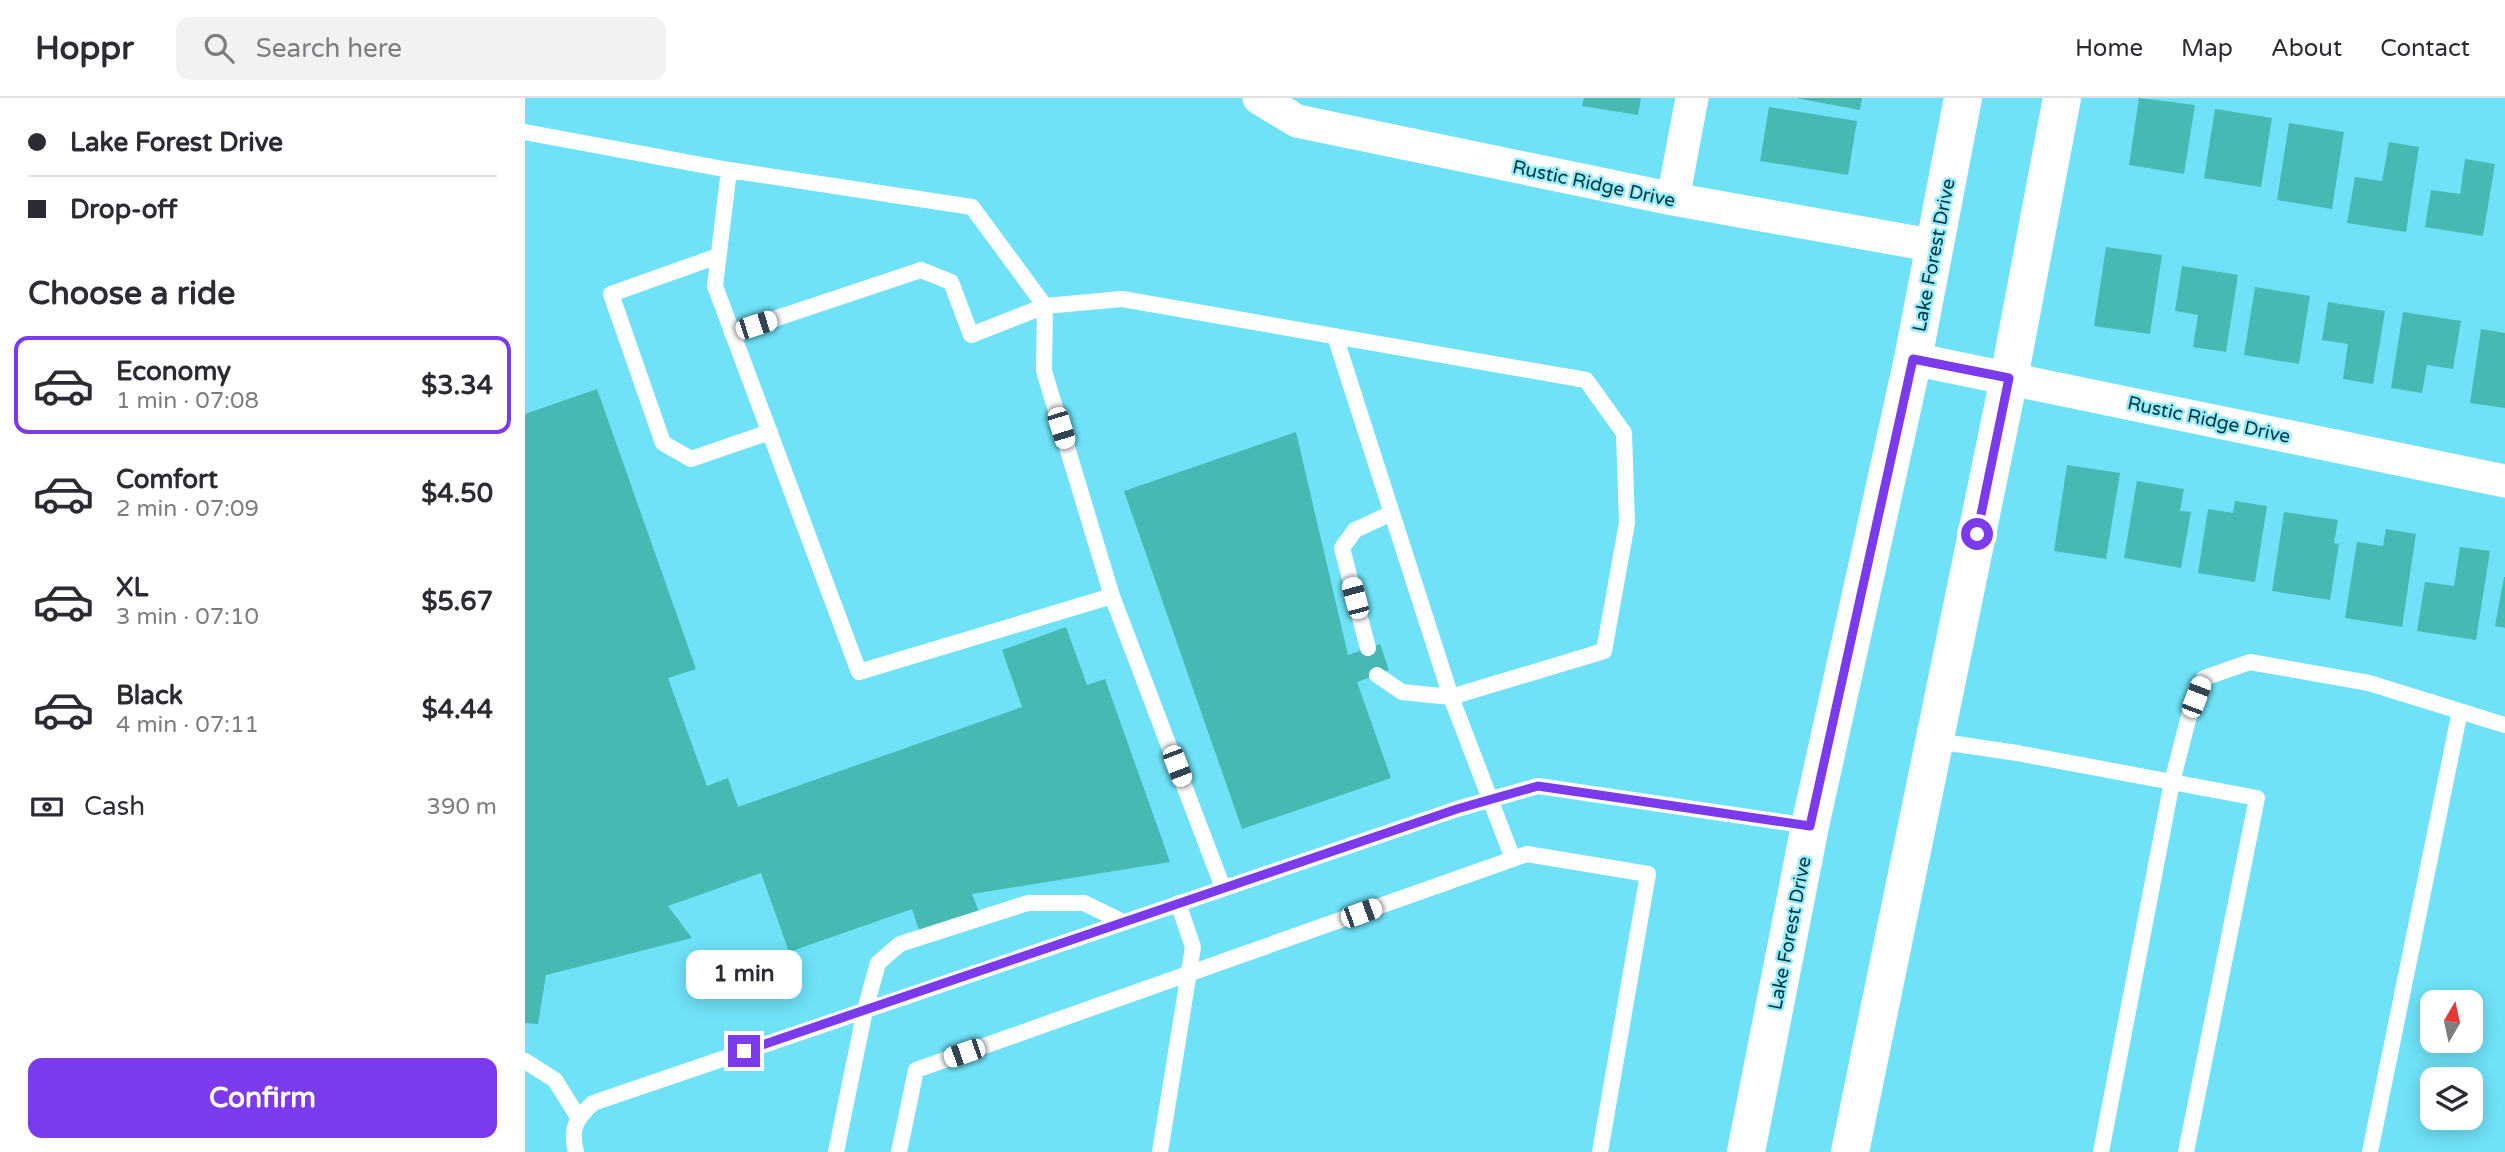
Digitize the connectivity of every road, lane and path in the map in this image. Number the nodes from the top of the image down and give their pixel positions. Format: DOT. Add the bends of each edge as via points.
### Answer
graph roads {
  1 [pos="1259,98"];
  2 [pos="1692,98"];
  3 [pos="1963,98"];
  4 [pos="2062,98"];
  5 [pos="525,132"];
  6 [pos="729,170"];
  7 [pos="1673,199"];
  8 [pos="1936,246"];
  9 [pos="718,256"];
  10 [pos="1045,306"];
  11 [pos="732,333"];
  12 [pos="1335,337"];
  13 [pos="1913,359"];
  14 [pos="2009,378"];
  15 [pos="770,432"];
  16 [pos="2505,481"];
  17 [pos="1392,513"];
  18 [pos="1112,596"];
  19 [pos="1368,648"];
  20 [pos="1377,675"];
  21 [pos="1451,697"];
  22 [pos="2460,711"];
  23 [pos="2505,725"];
  24 [pos="1936,741"];
  25 [pos="2172,782"];
  26 [pos="1492,799"];
  27 [pos="1810,826"];
  28 [pos="1513,859"];
  29 [pos="1223,888"];
  30 [pos="1178,903"];
  31 [pos="1123,922"];
  32 [pos="1188,974"];
  33 [pos="865,1010"];
  34 [pos="525,1061"];
  35 [pos="577,1117"];
  36 [pos="576,1152"];
  37 [pos="835,1152"];
  38 [pos="899,1152"];
  39 [pos="1160,1152"];
  40 [pos="1600,1152"];
  41 [pos="1746,1152"];
  42 [pos="1850,1152"];
  43 [pos="2101,1152"];
  44 [pos="2186,1152"];
  45 [pos="2370,1152"];
  1 -- 7 [label="street, Rustic Ridge Drive" via="1297,121"];
  2 -- 7 [label="street"];
  3 -- 8 [label="main road, Lake Forest Drive"];
  4 -- 14 [label="main road"];
  5 -- 6 [label="lane"];
  6 -- 9 [label="lane"];
  6 -- 10 [label="lane" via="972,207"];
  7 -- 8 [label="street, Rustic Ridge Drive"];
  8 -- 13 [label="main road, Lake Forest Drive"];
  9 -- 11 [label="lane" via="715,286"];
  9 -- 15 [label="lane" via="611,294 663,443 691,459"];
  10 -- 11 [label="lane" via="971,335 951,282 921,270"];
  10 -- 12 [label="lane" via="1122,299"];
  10 -- 18 [label="lane" via="1044,371"];
  11 -- 15 [label="lane"];
  12 -- 17 [label="lane"];
  12 -- 21 [label="lane" via="1586,380 1624,433 1627,523 1604,651"];
  13 -- 14 [label="street, Rustic Ridge Drive"];
  13 -- 27 [label="main road, Lake Forest Drive"];
  14 -- 16 [label="street, Rustic Ridge Drive"];
  14 -- 24 [label="main road"];
  15 -- 18 [label="lane" via="859,672"];
  17 -- 19 [label="lane" via="1355,530 1342,548"];
  17 -- 21 [label="lane"];
  18 -- 29 [label="lane"];
  20 -- 21 [label="lane" via="1402,692"];
  21 -- 26 [label="lane"];
  22 -- 23 [label="lane"];
  22 -- 25 [label="lane" via="2369,683 2250,662 2204,678"];
  22 -- 45 [label="lane"];
  24 -- 25 [label="lane"];
  24 -- 42 [label="main road"];
  25 -- 43 [label="lane"];
  25 -- 44 [label="lane" via="2257,798"];
  26 -- 27 [label="lane" via="1538,786"];
  26 -- 28 [label="lane"];
  26 -- 29 [label="lane"];
  27 -- 41 [label="main road, Lake Forest Drive"];
  28 -- 32 [label="lane"];
  28 -- 40 [label="lane" via="1527,854 1547,856 1648,874"];
  29 -- 30 [label="lane"];
  30 -- 31 [label="lane"];
  30 -- 32 [label="lane" via="1193,947"];
  31 -- 33 [label="lane"];
  31 -- 33 [label="lane" via="1084,903 1028,904 900,944 878,963"];
  32 -- 38 [label="lane" via="916,1070"];
  32 -- 39 [label="lane"];
  33 -- 35 [label="lane" via="593,1102"];
  33 -- 37 [label="lane"];
  34 -- 35 [label="lane" via="555,1080"];
  35 -- 36 [label="lane"];
}
